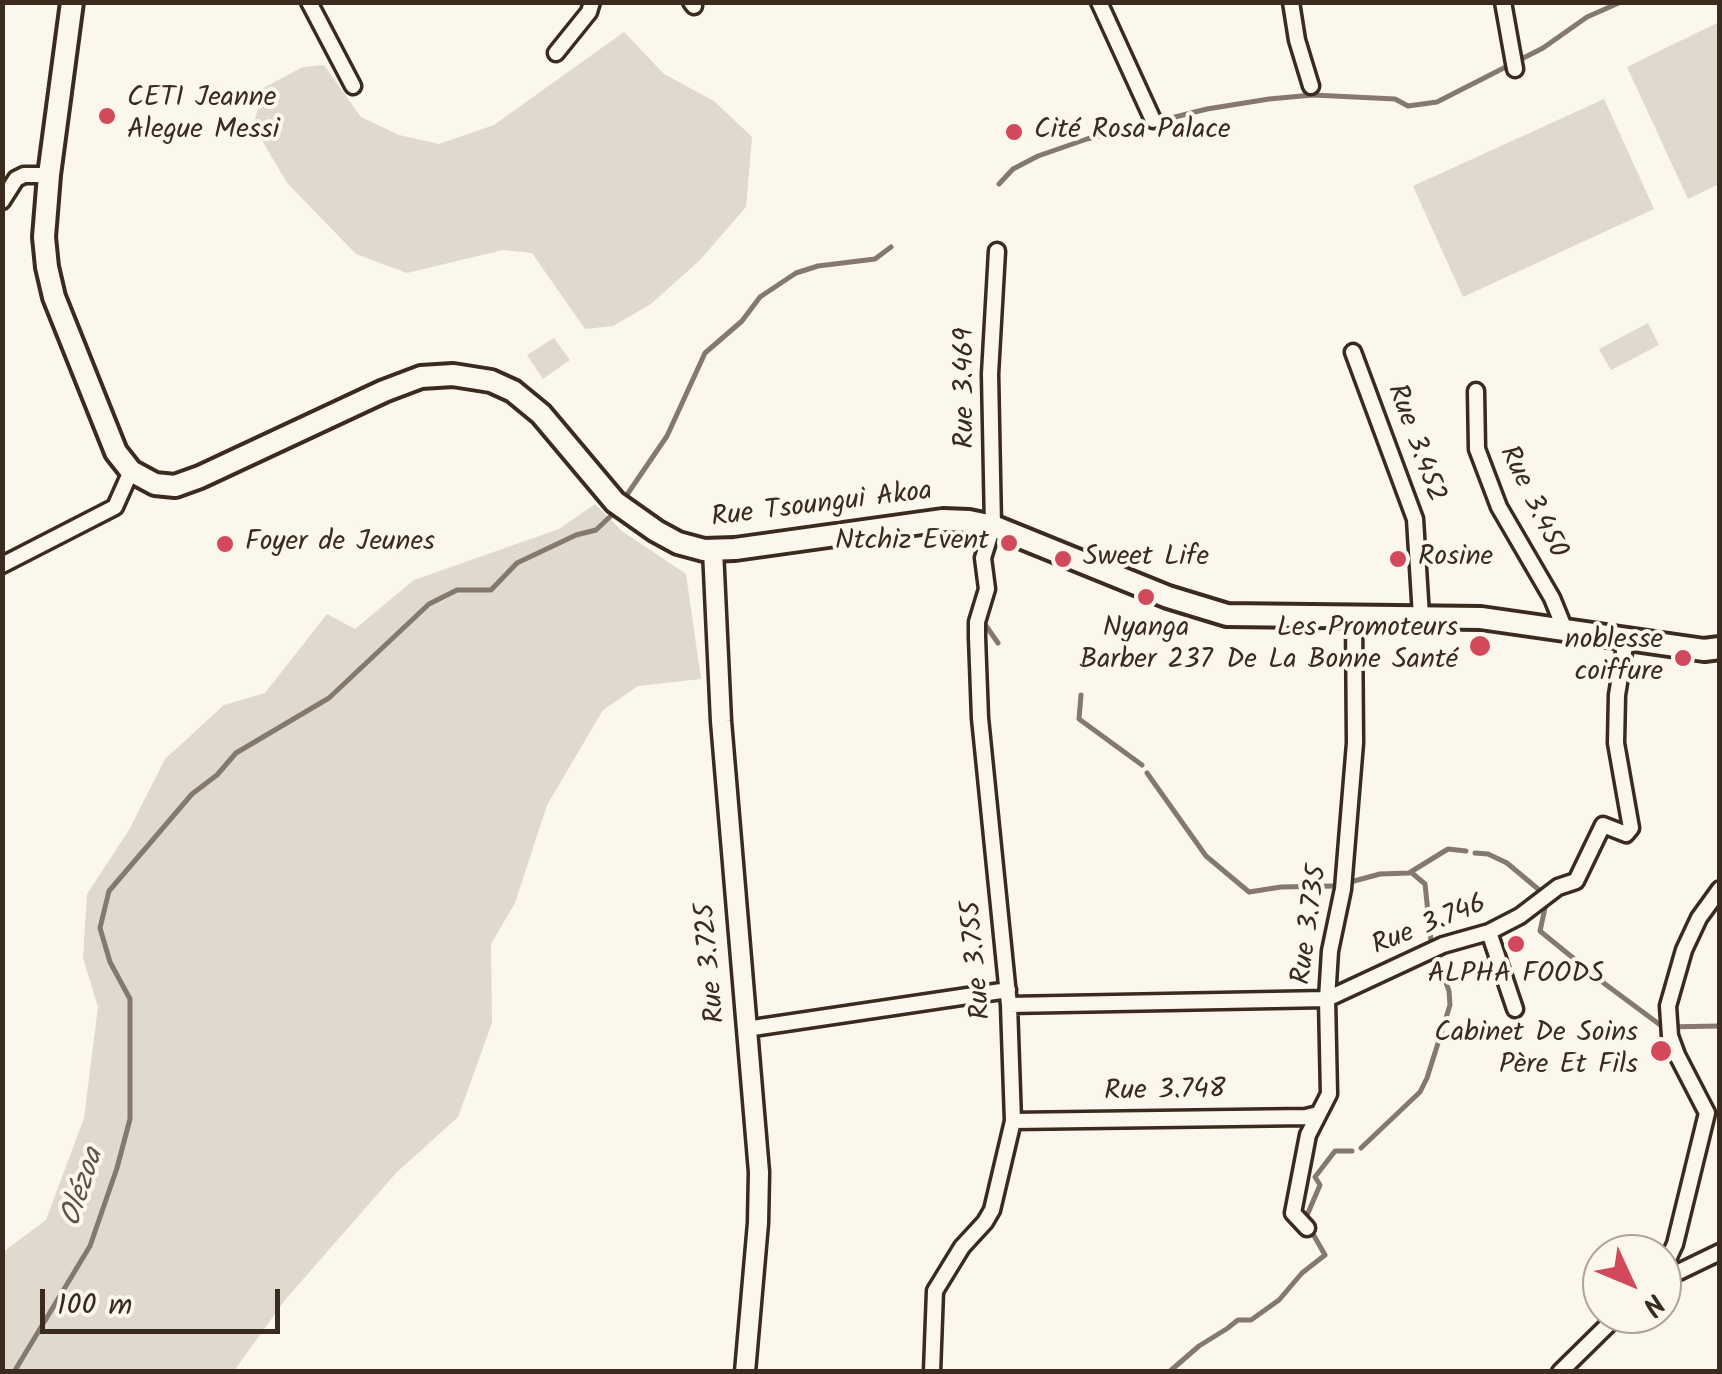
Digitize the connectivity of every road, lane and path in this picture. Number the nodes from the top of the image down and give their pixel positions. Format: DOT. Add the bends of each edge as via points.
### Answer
graph roads {
  1 [pos="72,2"];
  2 [pos="309,2"];
  3 [pos="592,2"];
  4 [pos="1099,2"];
  5 [pos="1290,2"];
  6 [pos="1503,2"];
  7 [pos="556,53"];
  8 [pos="1515,69"];
  9 [pos="352,86"];
  10 [pos="1310,86"];
  11 [pos="1153,120"];
  12 [pos="49,176"];
  13 [pos="2,201"];
  14 [pos="997,250"];
  15 [pos="1353,352"];
  16 [pos="1476,392"];
  17 [pos="131,471"];
  18 [pos="993,526"];
  19 [pos="713,550"];
  20 [pos="2,565"];
  21 [pos="1421,616"];
  22 [pos="1354,617"];
  23 [pos="1564,630"];
  24 [pos="1626,640"];
  25 [pos="1720,648"];
  26 [pos="1720,889"];
  27 [pos="1489,932"];
  28 [pos="1009,998"];
  29 [pos="1327,998"];
  30 [pos="1514,1009"];
  31 [pos="746,1029"];
  32 [pos="1318,1114"];
  33 [pos="1013,1120"];
  34 [pos="1307,1228"];
  35 [pos="1677,1234"];
  36 [pos="1720,1252"];
  37 [pos="1682,1270"];
  38 [pos="1599,1334"];
  39 [pos="745,1372"];
  40 [pos="932,1372"];
  41 [pos="1560,1372"];
  1 -- 12 [label="main road"];
  2 -- 9 [label="street"];
  3 -- 7 [label="street"];
  4 -- 11 [label="street"];
  5 -- 10 [label="street"];
  6 -- 8 [label="street"];
  12 -- 13 [label="street" via="16,179"];
  12 -- 17 [label="main road" via="44,237 54,298 116,452"];
  14 -- 18 [label="street, Rue 3.469" via="990,374"];
  15 -- 21 [label="street, Rue 3.452" via="1415,519"];
  16 -- 23 [label="street, Rue 3.450" via="1477,449 1499,507"];
  17 -- 19 [label="main road, Rue Tsoungui Akoa" via="175,486 384,391 421,377 454,375 513,392 615,502 678,542"];
  17 -- 20 [label="street" via="115,507"];
  18 -- 19 [label="main road, Rue Tsoungui Akoa" via="943,520"];
  18 -- 22 [label="main road, Rue Tsoungui Akoa" via="1197,608 1227,615"];
  18 -- 28 [label="street, Rue 3.755" via="978,622 980,718"];
  19 -- 31 [label="street, Rue 3.725"];
  21 -- 22 [label="main road, Rue Tsoungui Akoa"];
  21 -- 23 [label="main road, Rue Tsoungui Akoa"];
  22 -- 29 [label="street, Rue 3.735" via="1355,743"];
  23 -- 24 [label="main road, Rue Tsoungui Akoa"];
  24 -- 25 [label="main road, Rue Tsoungui Akoa"];
  24 -- 27 [label="street, Rue 3.746" via="1616,743 1631,828 1626,834 1603,826 1576,881"];
  26 -- 35 [label="street" via="1684,950 1671,992 1676,1056 1706,1113"];
  27 -- 29 [label="street, Rue 3.746"];
  27 -- 30 [label="street"];
  28 -- 29 [label="street, Rue 3.746"];
  28 -- 31 [label="street, Rue 3.746"];
  28 -- 33 [label="street, Rue 3.755"];
  29 -- 32 [label="street, Rue 3.735" via="1329,1094"];
  31 -- 39 [label="street, Rue 3.725" via="758,1223"];
  32 -- 33 [label="street, Rue 3.748"];
  32 -- 34 [label="street, Rue 3.735" via="1293,1212"];
  33 -- 40 [label="street, Rue 3.755" via="992,1210 935,1291"];
  36 -- 37 [label="street"];
  38 -- 41 [label="street"];
}
